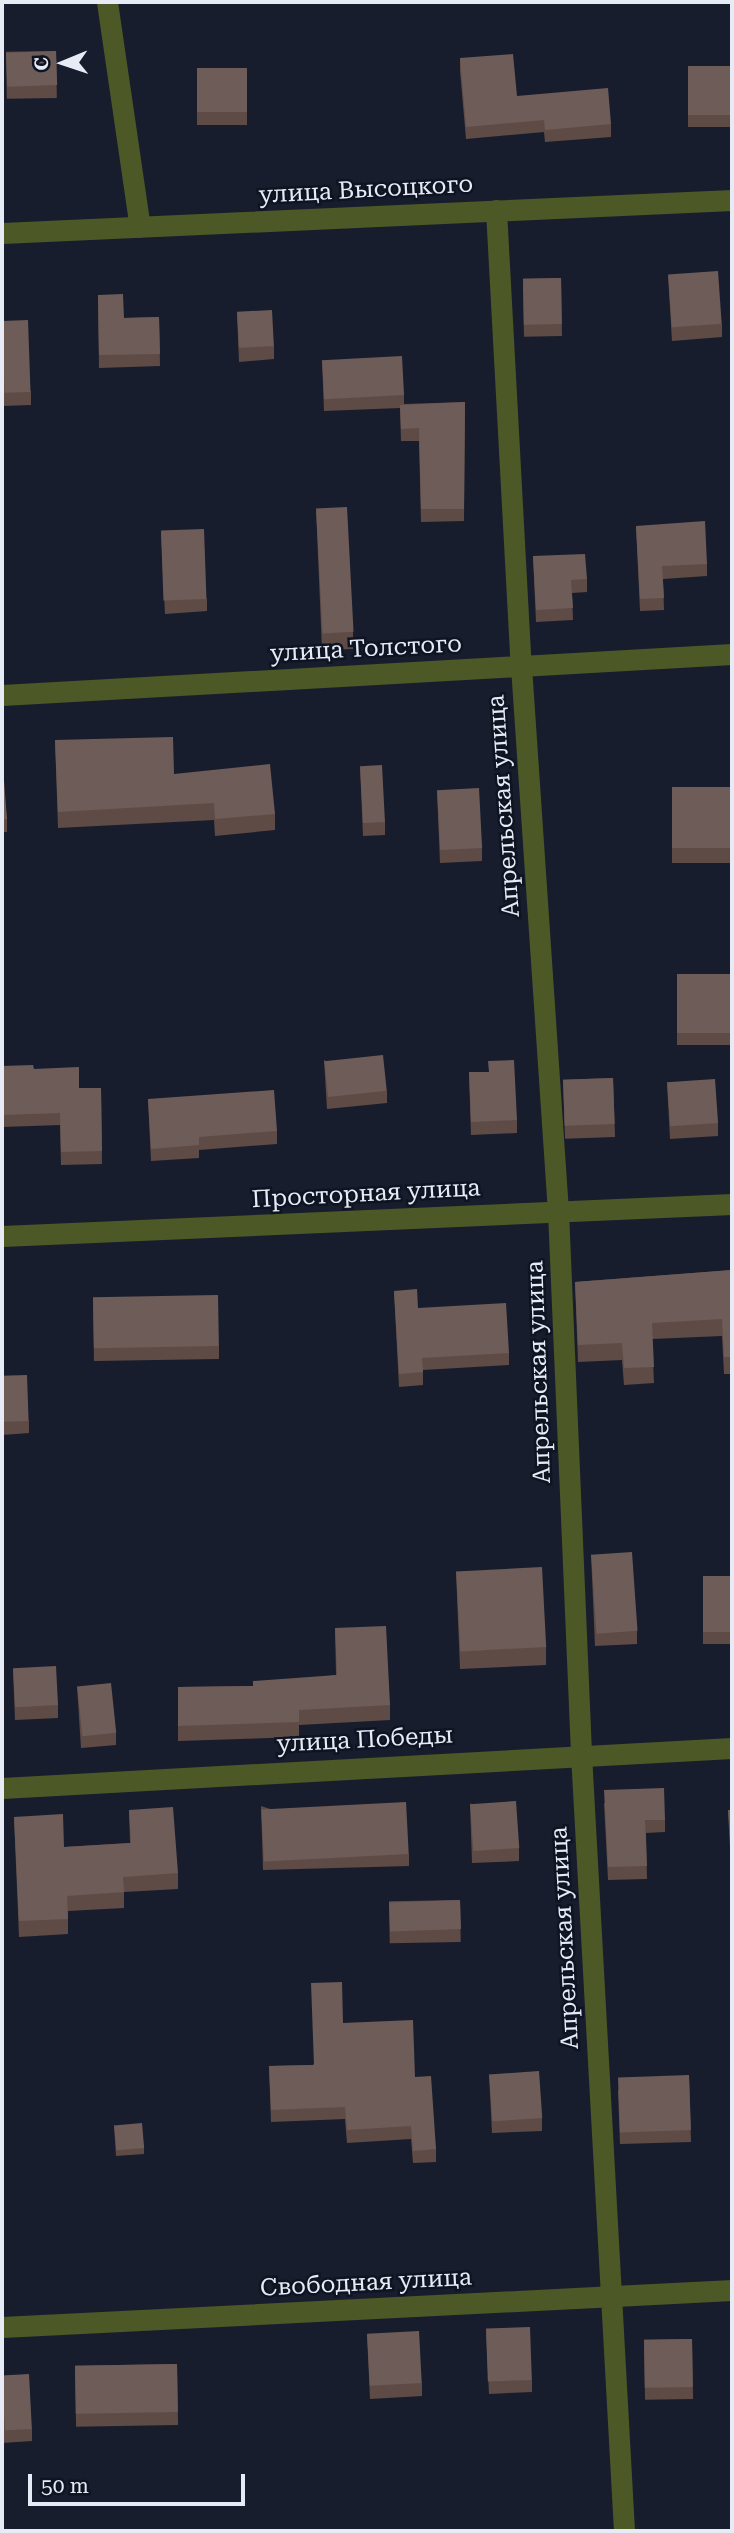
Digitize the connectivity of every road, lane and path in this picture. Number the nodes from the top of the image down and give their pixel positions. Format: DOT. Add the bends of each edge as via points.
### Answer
graph roads {
  1 [pos="107,2"];
  2 [pos="732,200"];
  3 [pos="496,210"];
  4 [pos="140,227"];
  5 [pos="2,233"];
  6 [pos="732,654"];
  7 [pos="521,666"];
  8 [pos="2,695"];
  9 [pos="732,1204"];
  10 [pos="558,1211"];
  11 [pos="2,1236"];
  12 [pos="732,1748"];
  13 [pos="581,1754"];
  14 [pos="2,1788"];
  15 [pos="732,2290"];
  16 [pos="611,2297"];
  17 [pos="2,2327"];
  18 [pos="624,2531"];
  1 -- 4 [label="street"];
  2 -- 3 [label="street, улица Высоцкого"];
  3 -- 4 [label="street, улица Высоцкого"];
  3 -- 7 [label="street, Апрельская улица"];
  4 -- 5 [label="street, улица Высоцкого"];
  6 -- 7 [label="street, улица Толстого"];
  7 -- 8 [label="street, улица Толстого"];
  7 -- 10 [label="street, Апрельская улица"];
  9 -- 10 [label="street, Просторная улица"];
  10 -- 11 [label="street, Просторная улица"];
  10 -- 13 [label="street, Апрельская улица"];
  12 -- 13 [label="street, улица Победы"];
  13 -- 14 [label="street, улица Победы"];
  13 -- 16 [label="street, Апрельская улица"];
  15 -- 16 [label="street, Свободная улица"];
  16 -- 17 [label="street, Свободная улица"];
  16 -- 18 [label="street, Апрельская улица"];
}
